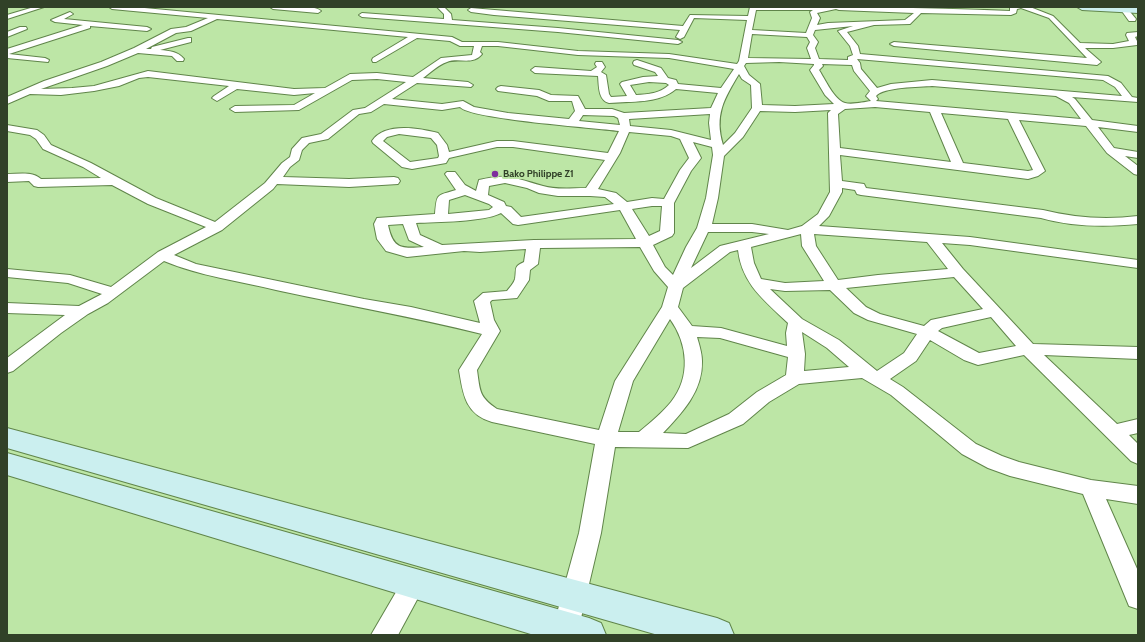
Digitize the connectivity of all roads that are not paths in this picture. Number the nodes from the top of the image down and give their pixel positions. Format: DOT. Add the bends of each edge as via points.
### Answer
graph roads {
  1 [pos="41,7"];
  2 [pos="112,7"];
  3 [pos="121,7"];
  4 [pos="273,7"];
  5 [pos="327,7"];
  6 [pos="378,7"];
  7 [pos="440,7"];
  8 [pos="700,7"];
  9 [pos="1018,7"];
  10 [pos="1024,7"];
  11 [pos="1082,7"];
  12 [pos="837,8"];
  13 [pos="1123,8"];
  14 [pos="7,9"];
  15 [pos="578,9"];
  16 [pos="471,10"];
  17 [pos="1138,10"];
  18 [pos="28,11"];
  19 [pos="318,11"];
  20 [pos="920,11"];
  21 [pos="416,13"];
  22 [pos="70,14"];
  23 [pos="696,16"];
  24 [pos="752,16"];
  25 [pos="7,17"];
  26 [pos="216,17"];
  27 [pos="405,18"];
  28 [pos="356,19"];
  29 [pos="568,19"];
  30 [pos="1132,19"];
  31 [pos="449,22"];
  32 [pos="92,24"];
  33 [pos="289,24"];
  34 [pos="871,24"];
  35 [pos="147,28"];
  36 [pos="686,28"];
  37 [pos="338,29"];
  38 [pos="23,30"];
  39 [pos="558,30"];
  40 [pos="810,31"];
  41 [pos="7,35"];
  42 [pos="1136,35"];
  43 [pos="415,36"];
  44 [pos="188,40"];
  45 [pos="678,42"];
  46 [pos="544,43"];
  47 [pos="894,44"];
  48 [pos="1078,44"];
  49 [pos="478,45"];
  50 [pos="964,49"];
  51 [pos="137,50"];
  52 [pos="146,51"];
  53 [pos="7,52"];
  54 [pos="591,53"];
  55 [pos="7,56"];
  56 [pos="670,56"];
  57 [pos="180,59"];
  58 [pos="856,59"];
  59 [pos="45,60"];
  60 [pos="376,60"];
  61 [pos="817,62"];
  62 [pos="637,63"];
  63 [pos="742,64"];
  64 [pos="977,66"];
  65 [pos="1102,69"];
  66 [pos="535,70"];
  67 [pos="596,73"];
  68 [pos="664,79"];
  69 [pos="415,80"];
  70 [pos="468,85"];
  71 [pos="236,86"];
  72 [pos="674,86"];
  73 [pos="501,89"];
  74 [pos="326,90"];
  75 [pos="27,91"];
  76 [pos="724,91"];
  77 [pos="875,91"];
  78 [pos="1060,94"];
  79 [pos="218,98"];
  80 [pos="633,98"];
  81 [pos="7,100"];
  82 [pos="1134,100"];
  83 [pos="383,101"];
  84 [pos="875,104"];
  85 [pos="843,106"];
  86 [pos="757,108"];
  87 [pos="235,109"];
  88 [pos="934,109"];
  89 [pos="715,110"];
  90 [pos="581,111"];
  91 [pos="622,116"];
  92 [pos="1012,116"];
  93 [pos="1088,122"];
  94 [pos="573,123"];
  95 [pos="626,128"];
  96 [pos="8,129"];
  97 [pos="1138,129"];
  98 [pos="685,137"];
  99 [pos="719,150"];
  100 [pos="836,151"];
  101 [pos="1111,151"];
  102 [pos="1138,155"];
  103 [pos="445,156"];
  104 [pos="611,157"];
  105 [pos="958,166"];
  106 [pos="1138,172"];
  107 [pos="452,174"];
  108 [pos="7,178"];
  109 [pos="274,180"];
  110 [pos="116,181"];
  111 [pos="394,181"];
  112 [pos="836,184"];
  113 [pos="465,191"];
  114 [pos="590,192"];
  115 [pos="482,196"];
  116 [pos="668,203"];
  117 [pos="623,205"];
  118 [pos="499,209"];
  119 [pos="441,218"];
  120 [pos="408,220"];
  121 [pos="1138,220"];
  122 [pos="217,227"];
  123 [pos="704,228"];
  124 [pos="807,229"];
  125 [pos="791,233"];
  126 [pos="932,239"];
  127 [pos="645,243"];
  128 [pos="534,244"];
  129 [pos="744,245"];
  130 [pos="439,249"];
  131 [pos="163,255"];
  132 [pos="1138,264"];
  133 [pos="958,272"];
  134 [pos="7,273"];
  135 [pos="756,283"];
  136 [pos="834,285"];
  137 [pos="676,286"];
  138 [pos="112,292"];
  139 [pos="670,307"];
  140 [pos="7,308"];
  141 [pos="82,311"];
  142 [pos="994,312"];
  143 [pos="796,322"];
  144 [pos="492,331"];
  145 [pos="687,331"];
  146 [pos="927,332"];
  147 [pos="1028,349"];
  148 [pos="1138,353"];
  149 [pos="797,354"];
  150 [pos="7,367"];
  151 [pos="872,376"];
  152 [pos="795,378"];
  153 [pos="1138,426"];
  154 [pos="1114,432"];
  155 [pos="7,438"];
  156 [pos="606,439"];
  157 [pos="644,440"];
  158 [pos="1138,456"];
  159 [pos="7,464"];
  160 [pos="1091,488"];
  161 [pos="1138,495"];
  162 [pos="414,584"];
  163 [pos="573,595"];
  164 [pos="1138,598"];
  165 [pos="573,633"];
  166 [pos="384,635"];
  167 [pos="718,635"];
  1 -- 18 [label="street"];
  2 -- 3 [label="street"];
  3 -- 26 [label="street"];
  4 -- 19 [label="street"];
  5 -- 19 [label="street"];
  6 -- 28 [label="street"];
  7 -- 31 [label="street" via="448,14"];
  8 -- 23 [label="street"];
  9 -- 20 [label="street" via="1012,8 1013,12"];
  10 -- 48 [label="street" via="1051,17"];
  11 -- 13 [label="main road"];
  12 -- 20 [label="street"];
  12 -- 24 [label="street"];
  12 -- 40 [label="street" via="814,12 816,18"];
  13 -- 17 [label="main road"];
  13 -- 30 [label="street"];
  14 -- 18 [label="street"];
  15 -- 29 [label="street"];
  16 -- 29 [label="street"];
  18 -- 25 [label="street"];
  19 -- 33 [label="street"];
  20 -- 34 [label="street" via="909,25"];
  21 -- 27 [label="street"];
  22 -- 32 [label="street" via="55,20"];
  23 -- 24 [label="street"];
  23 -- 36 [label="street" via="691,17"];
  24 -- 40 [label="street"];
  24 -- 63 [label="street"];
  26 -- 33 [label="street"];
  26 -- 51 [label="street" via="174,31"];
  27 -- 28 [label="street"];
  27 -- 31 [label="street"];
  28 -- 37 [label="street"];
  29 -- 36 [label="street"];
  29 -- 39 [label="street"];
  31 -- 39 [label="street"];
  32 -- 35 [label="street"];
  32 -- 53 [label="street"];
  33 -- 37 [label="street"];
  34 -- 40 [label="street" via="828,24"];
  34 -- 58 [label="street" via="842,31 854,46"];
  36 -- 45 [label="street"];
  37 -- 43 [label="street"];
  38 -- 41 [label="street"];
  39 -- 45 [label="street"];
  39 -- 46 [label="street"];
  40 -- 61 [label="street" via="814,42 811,45 811,53"];
  42 -- 48 [label="street" via="1134,43 1113,46"];
  43 -- 49 [label="street" via="452,39 460,44"];
  43 -- 60 [label="street"];
  44 -- 52 [label="street"];
  45 -- 56 [label="street"];
  46 -- 49 [label="street"];
  46 -- 54 [label="street"];
  47 -- 50 [label="street" via="919,43"];
  48 -- 65 [label="street"];
  49 -- 69 [label="street" via="476,57 446,59"];
  50 -- 64 [label="street"];
  50 -- 65 [label="street"];
  51 -- 52 [label="street"];
  51 -- 75 [label="street"];
  52 -- 57 [label="street" via="174,54"];
  54 -- 56 [label="street"];
  54 -- 67 [label="street" via="601,67"];
  55 -- 59 [label="street"];
  56 -- 63 [label="street"];
  58 -- 61 [label="street"];
  58 -- 64 [label="street"];
  58 -- 77 [label="street" via="857,69"];
  61 -- 63 [label="street" via="779,60"];
  61 -- 85 [label="street" via="819,66 814,70 823,87 831,99"];
  62 -- 68 [label="street" via="658,70"];
  63 -- 76 [label="street"];
  63 -- 86 [label="street" via="745,77 755,84"];
  64 -- 65 [label="street"];
  65 -- 82 [label="street"];
  66 -- 67 [label="street" via="569,74"];
  67 -- 80 [label="street" via="602,75 604,94 609,100"];
  68 -- 72 [label="street" via="673,82"];
  68 -- 80 [label="street" via="625,84"];
  69 -- 70 [label="street"];
  69 -- 74 [label="street" via="377,76 350,78"];
  69 -- 83 [label="street"];
  71 -- 74 [label="street" via="294,92"];
  71 -- 75 [label="street" via="148,74 138,75 117,84 73,92"];
  71 -- 79 [label="street"];
  72 -- 76 [label="street"];
  72 -- 80 [label="street" via="661,95"];
  73 -- 90 [label="street" via="539,93 549,98 575,98"];
  74 -- 87 [label="street" via="296,108"];
  75 -- 81 [label="street"];
  76 -- 89 [label="street"];
  77 -- 78 [label="street" via="932,83"];
  77 -- 84 [label="street" via="871,96"];
  78 -- 82 [label="street"];
  78 -- 93 [label="street" via="1072,101"];
  83 -- 94 [label="street" via="442,107 463,104 472,110"];
  83 -- 109 [label="street" via="368,110 356,112 324,137 306,140"];
  84 -- 85 [label="street"];
  84 -- 88 [label="street"];
  85 -- 86 [label="street"];
  85 -- 100 [label="street" via="833,113"];
  86 -- 99 [label="street" via="739,135"];
  88 -- 92 [label="street"];
  88 -- 105 [label="street"];
  89 -- 91 [label="street"];
  89 -- 99 [label="street" via="714,122"];
  90 -- 91 [label="street" via="609,112"];
  90 -- 94 [label="street"];
  91 -- 95 [label="street" via="625,118"];
  92 -- 93 [label="street"];
  92 -- 105 [label="street" via="1039,171 1028,175"];
  93 -- 97 [label="street"];
  93 -- 101 [label="street"];
  94 -- 95 [label="street"];
  95 -- 98 [label="street"];
  95 -- 104 [label="street"];
  96 -- 110 [label="street" via="33,132 47,147"];
  98 -- 99 [label="street"];
  98 -- 116 [label="street" via="695,158"];
  99 -- 123 [label="street" via="712,198"];
  100 -- 105 [label="street"];
  100 -- 112 [label="street"];
  101 -- 102 [label="street"];
  101 -- 106 [label="street"];
  103 -- 103 [label="street" via="442,145 434,135 399,131 383,135 377,141 406,165 442,161"];
  103 -- 104 [label="street" via="497,144 513,144"];
  104 -- 114 [label="street"];
  107 -- 113 [label="street"];
  108 -- 110 [label="street" via="30,177 38,183 45,184"];
  109 -- 111 [label="street" via="349,183"];
  109 -- 122 [label="street"];
  110 -- 122 [label="street" via="152,201"];
  112 -- 121 [label="street" via="860,187 861,190 1043,214 1056,218 1110,223"];
  112 -- 124 [label="street" via="836,192 822,216"];
  113 -- 115 [label="street"];
  113 -- 119 [label="street" via="443,198"];
  114 -- 115 [label="street" via="558,192 505,179 483,183"];
  114 -- 117 [label="street" via="614,196"];
  115 -- 118 [label="street" via="500,205"];
  116 -- 117 [label="street"];
  116 -- 127 [label="street" via="667,233"];
  117 -- 118 [label="street" via="518,221 507,210"];
  117 -- 127 [label="street"];
  118 -- 119 [label="street" via="492,213"];
  119 -- 120 [label="street"];
  120 -- 130 [label="street" via="414,237"];
  120 -- 130 [label="street" via="382,221 384,239 391,248 407,253"];
  122 -- 131 [label="street"];
  123 -- 125 [label="street" via="752,228"];
  123 -- 137 [label="street"];
  124 -- 125 [label="street"];
  124 -- 126 [label="street"];
  124 -- 136 [label="street" via="809,246"];
  125 -- 129 [label="street"];
  126 -- 132 [label="street" via="970,241"];
  126 -- 133 [label="street"];
  127 -- 128 [label="street"];
  127 -- 137 [label="street" via="657,266"];
  128 -- 130 [label="street"];
  128 -- 144 [label="street" via="531,264 523,268 522,280 512,296 488,296 482,301 486,320"];
  129 -- 135 [label="street" via="745,261"];
  129 -- 137 [label="street" via="725,249"];
  131 -- 138 [label="street"];
  131 -- 144 [label="street" via="192,267"];
  133 -- 136 [label="street"];
  133 -- 142 [label="street"];
  134 -- 138 [label="street" via="70,279"];
  135 -- 136 [label="street" via="785,287"];
  135 -- 143 [label="street"];
  136 -- 146 [label="street" via="860,310 874,317"];
  137 -- 139 [label="street"];
  138 -- 141 [label="street"];
  139 -- 145 [label="street"];
  139 -- 156 [label="street" via="624,381"];
  140 -- 141 [label="street"];
  141 -- 150 [label="street"];
  142 -- 146 [label="street" via="936,324"];
  142 -- 147 [label="street"];
  143 -- 149 [label="street" via="794,333"];
  143 -- 151 [label="street" via="833,344"];
  144 -- 156 [label="street" via="468,370 477,405 492,415"];
  145 -- 149 [label="street" via="721,333"];
  145 -- 157 [label="street" via="694,360 692,379 678,406"];
  146 -- 147 [label="street" via="978,359"];
  146 -- 151 [label="street" via="910,357"];
  147 -- 148 [label="street"];
  147 -- 154 [label="street"];
  149 -- 152 [label="street"];
  151 -- 152 [label="street"];
  151 -- 160 [label="street" via="897,391 969,449 1017,470"];
  152 -- 157 [label="street" via="763,397 736,419 688,441"];
  153 -- 154 [label="street"];
  154 -- 158 [label="street"];
  155 -- 163 [label="main road"];
  156 -- 157 [label="street"];
  156 -- 163 [label="street" via="590,533"];
  159 -- 162 [label="main road"];
  160 -- 161 [label="street"];
  160 -- 164 [label="street"];
  162 -- 165 [label="main road"];
  162 -- 166 [label="street"];
  163 -- 165 [label="street"];
  163 -- 167 [label="main road"];
}
